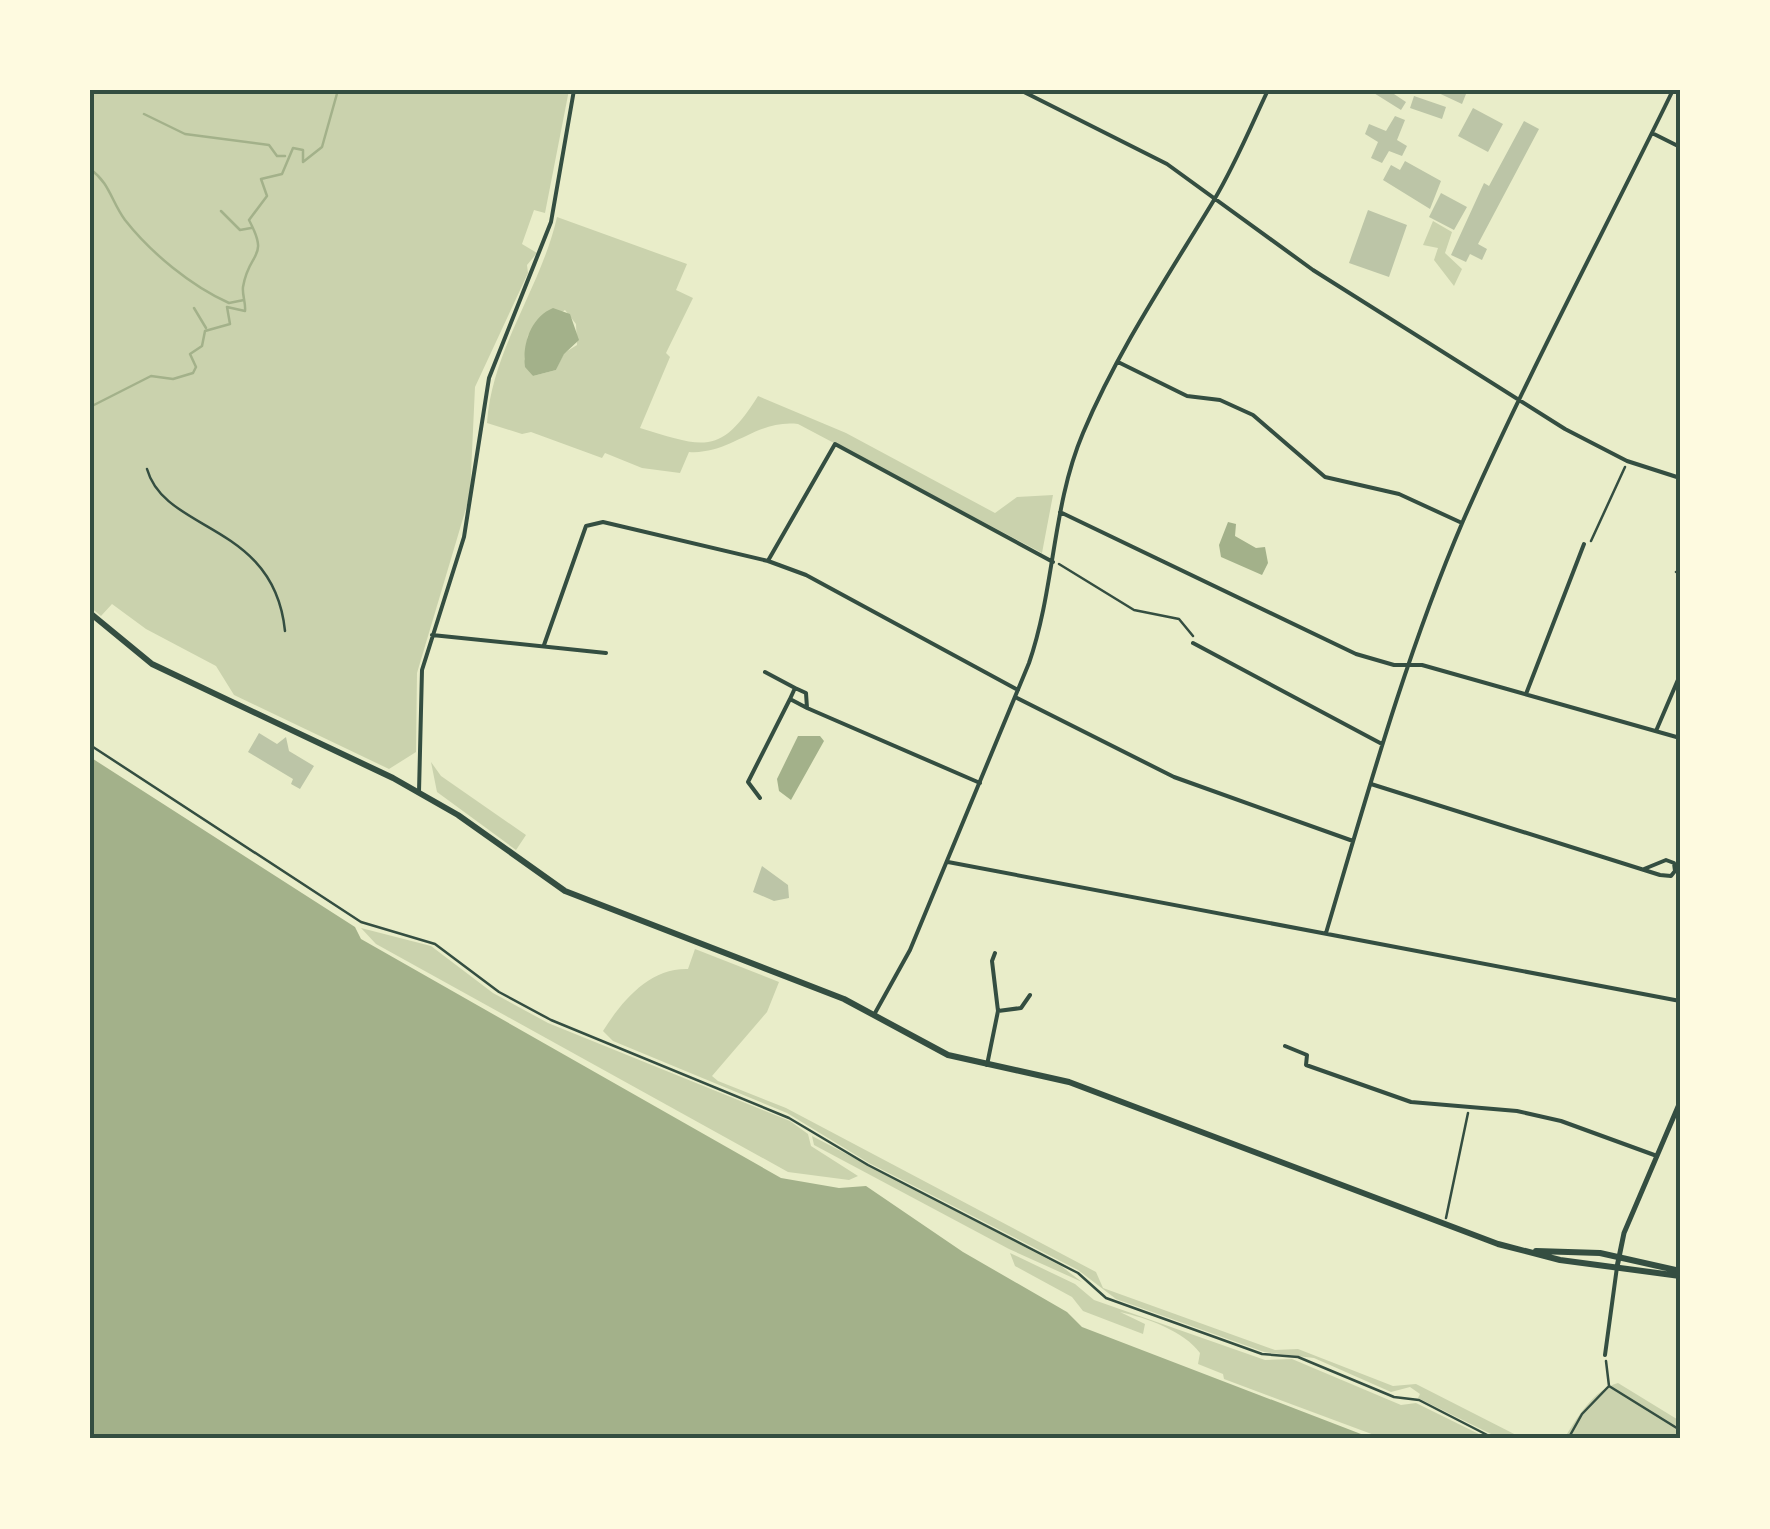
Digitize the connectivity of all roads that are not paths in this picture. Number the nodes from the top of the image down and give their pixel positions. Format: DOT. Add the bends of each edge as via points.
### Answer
graph roads {
  1 [pos="574,90"];
  2 [pos="1020,90"];
  3 [pos="1268,90"];
  4 [pos="1673,90"];
  5 [pos="1652,133"];
  6 [pos="1680,147"];
  7 [pos="1215,198"];
  8 [pos="1118,362"];
  9 [pos="1518,400"];
  10 [pos="1680,478"];
  11 [pos="1060,512"];
  12 [pos="1462,523"];
  13 [pos="1584,544"];
  14 [pos="768,561"];
  15 [pos="1052,562"];
  16 [pos="90,613"];
  17 [pos="432,635"];
  18 [pos="1193,643"];
  19 [pos="544,645"];
  20 [pos="606,653"];
  21 [pos="1409,664"];
  22 [pos="765,672"];
  23 [pos="1680,675"];
  24 [pos="795,688"];
  25 [pos="1018,690"];
  26 [pos="1526,694"];
  27 [pos="1016,697"];
  28 [pos="790,700"];
  29 [pos="807,708"];
  30 [pos="1656,731"];
  31 [pos="1680,738"];
  32 [pos="1382,744"];
  33 [pos="980,782"];
  34 [pos="1371,784"];
  35 [pos="418,792"];
  36 [pos="760,798"];
  37 [pos="1353,840"];
  38 [pos="948,861"];
  39 [pos="1644,869"];
  40 [pos="1326,933"];
  41 [pos="995,952"];
  42 [pos="1030,995"];
  43 [pos="1680,1000"];
  44 [pos="998,1011"];
  45 [pos="873,1015"];
  46 [pos="1285,1046"];
  47 [pos="986,1065"];
  48 [pos="1680,1102"];
  49 [pos="1658,1156"];
  50 [pos="1530,1251"];
  51 [pos="1618,1255"];
  52 [pos="1617,1267"];
  53 [pos="1680,1274"];
  54 [pos="1605,1355"];
  1 -- 17 [label="street" via="552,222 488,378 474,494"];
  2 -- 7 [label="street" via="1152,155"];
  3 -- 7 [label="street"];
  4 -- 5 [label="street"];
  5 -- 6 [label="street"];
  5 -- 9 [label="street"];
  7 -- 8 [label="street"];
  7 -- 9 [label="street" via="1313,270"];
  8 -- 11 [label="street" via="1078,447"];
  8 -- 12 [label="street" via="1187,396 1220,400 1253,416 1325,477 1409,498"];
  9 -- 10 [label="street" via="1627,461"];
  9 -- 12 [label="street"];
  11 -- 15 [label="street"];
  11 -- 21 [label="street" via="1334,646"];
  12 -- 21 [label="street"];
  13 -- 26 [label="street"];
  14 -- 15 [label="street" via="834,444"];
  14 -- 19 [label="street" via="594,522 586,526"];
  14 -- 25 [label="street" via="840,590"];
  15 -- 25 [label="street" via="1040,630"];
  16 -- 35 [label="main road" via="152,664"];
  17 -- 19 [label="street"];
  17 -- 35 [label="street" via="420,702"];
  18 -- 32 [label="street"];
  19 -- 20 [label="street"];
  21 -- 26 [label="street"];
  21 -- 32 [label="street"];
  22 -- 24 [label="street"];
  23 -- 30 [label="street"];
  24 -- 28 [label="street"];
  24 -- 29 [label="street" via="806,693"];
  25 -- 27 [label="street"];
  26 -- 30 [label="street"];
  27 -- 33 [label="street"];
  27 -- 37 [label="street" via="1174,777"];
  28 -- 29 [label="street"];
  28 -- 36 [label="street" via="748,782"];
  29 -- 33 [label="street"];
  30 -- 31 [label="street"];
  32 -- 34 [label="street"];
  33 -- 38 [label="street"];
  34 -- 37 [label="street"];
  34 -- 39 [label="street"];
  35 -- 45 [label="main road" via="565,891"];
  37 -- 40 [label="street"];
  38 -- 40 [label="street"];
  38 -- 45 [label="street" via="903,965"];
  39 -- 39 [label="street" via="1671,876 1675,870 1666,860"];
  40 -- 43 [label="street"];
  41 -- 44 [label="street"];
  42 -- 44 [label="street" via="1021,1008"];
  44 -- 47 [label="street"];
  45 -- 47 [label="main road" via="930,1048"];
  46 -- 49 [label="street" via="1308,1055 1306,1065 1379,1094 1517,1111"];
  47 -- 50 [label="main road" via="1104,1094"];
  48 -- 49 [label="street"];
  49 -- 51 [label="street"];
  50 -- 51 [label="main road"];
  50 -- 52 [label="main road"];
  51 -- 52 [label="street"];
  51 -- 53 [label="main road"];
  52 -- 53 [label="main road"];
  52 -- 54 [label="street"];
}
